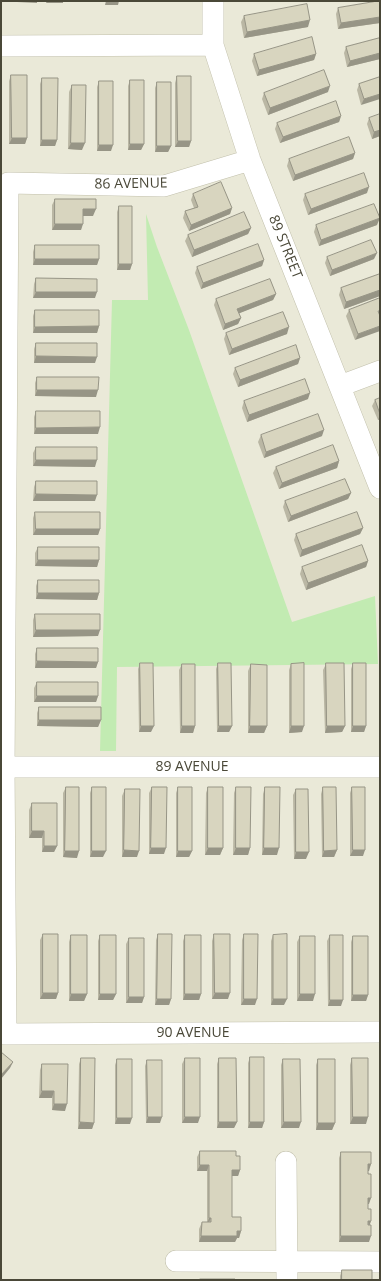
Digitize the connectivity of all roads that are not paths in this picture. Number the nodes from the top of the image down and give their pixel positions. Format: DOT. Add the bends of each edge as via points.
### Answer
graph roads {
  1 [pos="213,1"];
  2 [pos="212,45"];
  3 [pos="1,46"];
  4 [pos="250,160"];
  5 [pos="380,371"];
  6 [pos="340,386"];
  7 [pos="380,488"];
  8 [pos="4,767"];
  9 [pos="380,767"];
  10 [pos="380,1032"];
  11 [pos="286,1162"];
  12 [pos="176,1261"];
  13 [pos="380,1262"];
  14 [pos="287,1271"];
  1 -- 2 [label="street, 89 STREET"];
  2 -- 3 [label="street"];
  2 -- 4 [label="street, 89 STREET"];
  4 -- 6 [label="street, 89 STREET"];
  4 -- 8 [label="street, 86 AVENUE" via="164,186 8,183"];
  5 -- 6 [label="street"];
  6 -- 7 [label="street, 89 STREET"];
  8 -- 9 [label="street, 89 AVENUE"];
  8 -- 10 [label="street, 90 AVENUE" via="6,1034"];
  11 -- 14 [label="street"];
  12 -- 14 [label="street"];
  13 -- 14 [label="street"];
}
